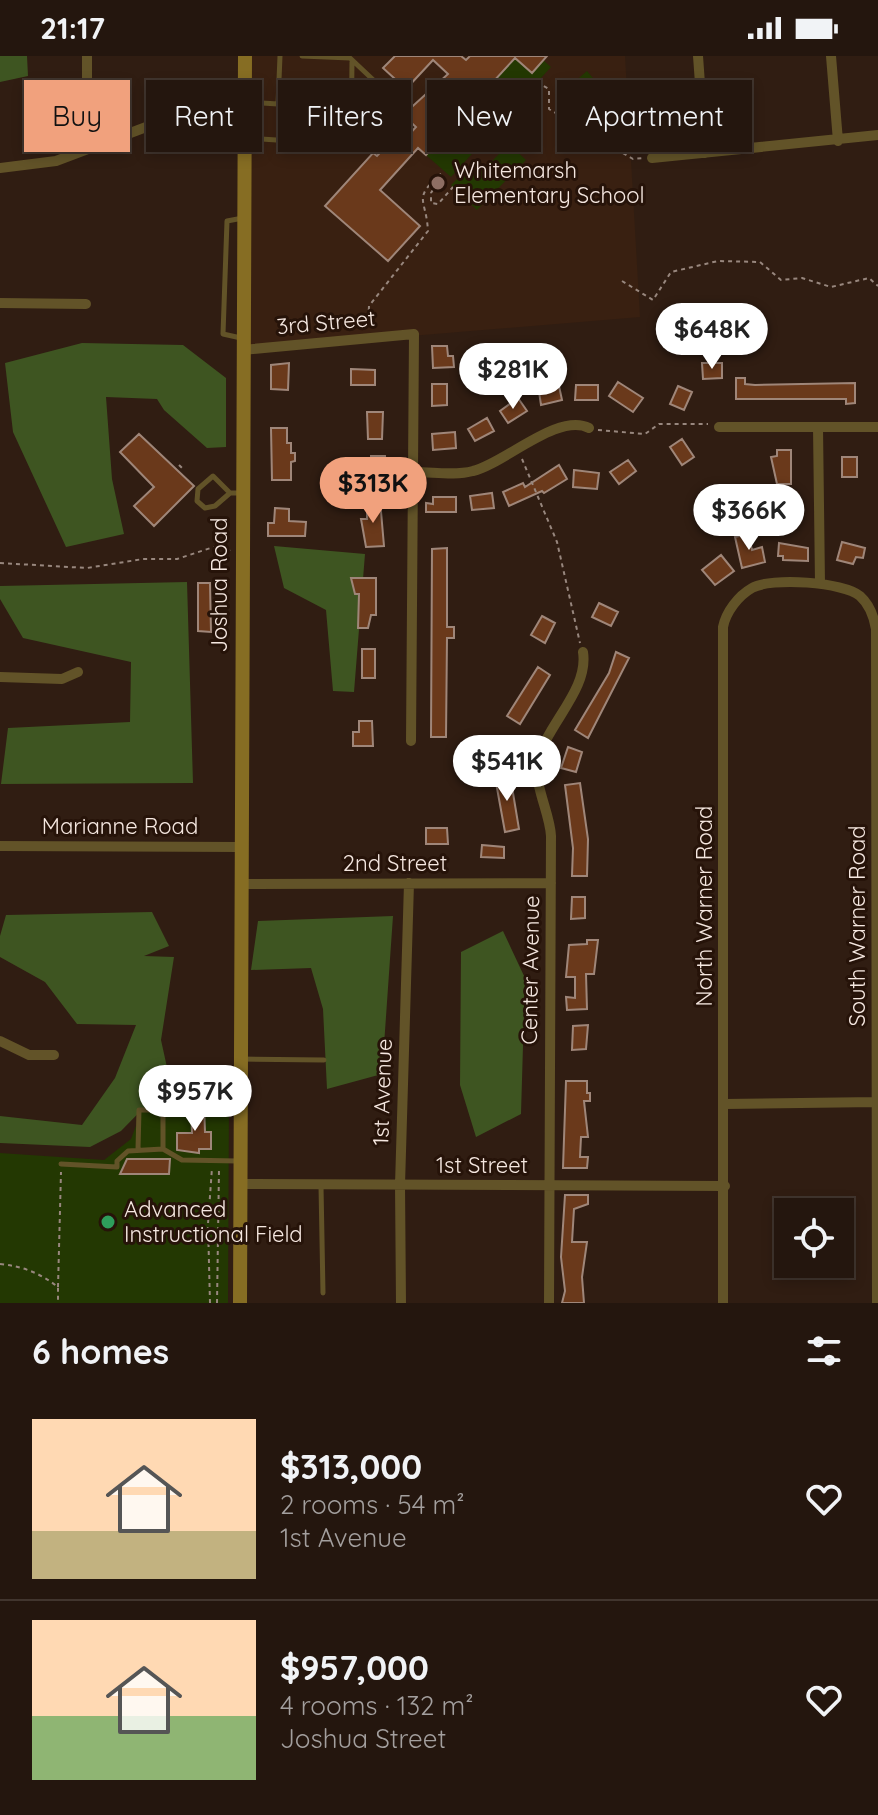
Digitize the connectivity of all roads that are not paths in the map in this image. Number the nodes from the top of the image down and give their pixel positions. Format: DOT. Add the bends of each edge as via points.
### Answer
graph roads {
  1 [pos="87,56"];
  2 [pos="245,56"];
  3 [pos="280,56"];
  4 [pos="302,56"];
  5 [pos="698,56"];
  6 [pos="831,56"];
  7 [pos="352,61"];
  8 [pos="87,80"];
  9 [pos="245,80"];
  10 [pos="279,80"];
  11 [pos="352,80"];
  12 [pos="373,80"];
  13 [pos="262,104"];
  14 [pos="278,104"];
  15 [pos="878,135"];
  16 [pos="838,141"];
  17 [pos="78,152"];
  18 [pos="244,152"];
  19 [pos="705,153"];
  20 [pos="652,158"];
  21 [pos="0,168"];
  22 [pos="0,303"];
  23 [pos="86,304"];
  24 [pos="242,344"];
  25 [pos="719,427"];
  26 [pos="818,427"];
  27 [pos="877,427"];
  28 [pos="589,428"];
  29 [pos="415,472"];
  30 [pos="236,493"];
  31 [pos="820,583"];
  32 [pos="583,652"];
  33 [pos="78,672"];
  34 [pos="0,677"];
  35 [pos="411,741"];
  36 [pos="0,846"];
  37 [pos="240,847"];
  38 [pos="409,883"];
  39 [pos="551,883"];
  40 [pos="240,884"];
  41 [pos="0,1041"];
  42 [pos="54,1055"];
  43 [pos="240,1059"];
  44 [pos="324,1060"];
  45 [pos="877,1102"];
  46 [pos="725,1104"];
  47 [pos="138,1149"];
  48 [pos="163,1149"];
  49 [pos="239,1161"];
  50 [pos="61,1164"];
  51 [pos="240,1184"];
  52 [pos="321,1185"];
  53 [pos="400,1185"];
  54 [pos="548,1185"];
  55 [pos="725,1186"];
  56 [pos="323,1293"];
  57 [pos="240,1303"];
  58 [pos="401,1303"];
  59 [pos="549,1303"];
  60 [pos="723,1303"];
  61 [pos="877,1303"];
  1 -- 8 [label="street"];
  2 -- 9 [label="main road, Joshua Road"];
  3 -- 10 [label="lane"];
  4 -- 7 [label="lane"];
  5 -- 19 [label="street"];
  6 -- 16 [label="street"];
  7 -- 11 [label="lane"];
  7 -- 12 [label="lane"];
  13 -- 14 [label="lane"];
  15 -- 16 [label="street"];
  16 -- 19 [label="street"];
  17 -- 21 [label="street" via="56,161"];
  18 -- 24 [label="main road, Joshua Road"];
  19 -- 20 [label="street"];
  22 -- 23 [label="street"];
  24 -- 29 [label="street, 3rd Street" via="414,334"];
  24 -- 30 [label="main road, Joshua Road"];
  25 -- 26 [label="street"];
  26 -- 27 [label="street"];
  26 -- 31 [label="street"];
  28 -- 29 [label="street" via="565,427 476,471"];
  29 -- 35 [label="street"];
  30 -- 30 [label="lane" via="213,476 198,489 197,501 205,508 215,506"];
  30 -- 37 [label="main road, Joshua Road"];
  31 -- 45 [label="street, South Warner Road" via="859,595 871,610 876,629"];
  31 -- 46 [label="street, North Warner Road" via="757,586 734,605 723,627"];
  32 -- 39 [label="street, Center Avenue" via="583,673 536,770 550,825"];
  33 -- 34 [label="street" via="62,679"];
  36 -- 37 [label="street, Marianne Road"];
  37 -- 40 [label="main road, Joshua Road"];
  38 -- 39 [label="street, 2nd Street"];
  38 -- 40 [label="street, 2nd Street"];
  38 -- 53 [label="street, 1st Avenue"];
  39 -- 54 [label="street, Center Avenue"];
  40 -- 43 [label="main road, Joshua Road"];
  41 -- 42 [label="street" via="29,1055"];
  43 -- 44 [label="lane"];
  43 -- 49 [label="main road, Joshua Road"];
  45 -- 46 [label="street"];
  45 -- 61 [label="street, South Warner Road"];
  46 -- 55 [label="street, North Warner Road"];
  47 -- 48 [label="lane"];
  47 -- 48 [label="lane" via="139,1110 163,1110"];
  47 -- 50 [label="lane" via="128,1151 117,1167"];
  48 -- 49 [label="lane" via="182,1160"];
  49 -- 51 [label="main road, Joshua Road"];
  51 -- 52 [label="street, 1st Street"];
  51 -- 57 [label="main road"];
  52 -- 53 [label="street, 1st Street"];
  52 -- 56 [label="lane"];
  53 -- 54 [label="street, 1st Street"];
  53 -- 58 [label="street, 1st Avenue"];
  54 -- 55 [label="street, 1st Street"];
  54 -- 59 [label="street, Center Avenue"];
  55 -- 60 [label="street, North Warner Road"];
}
